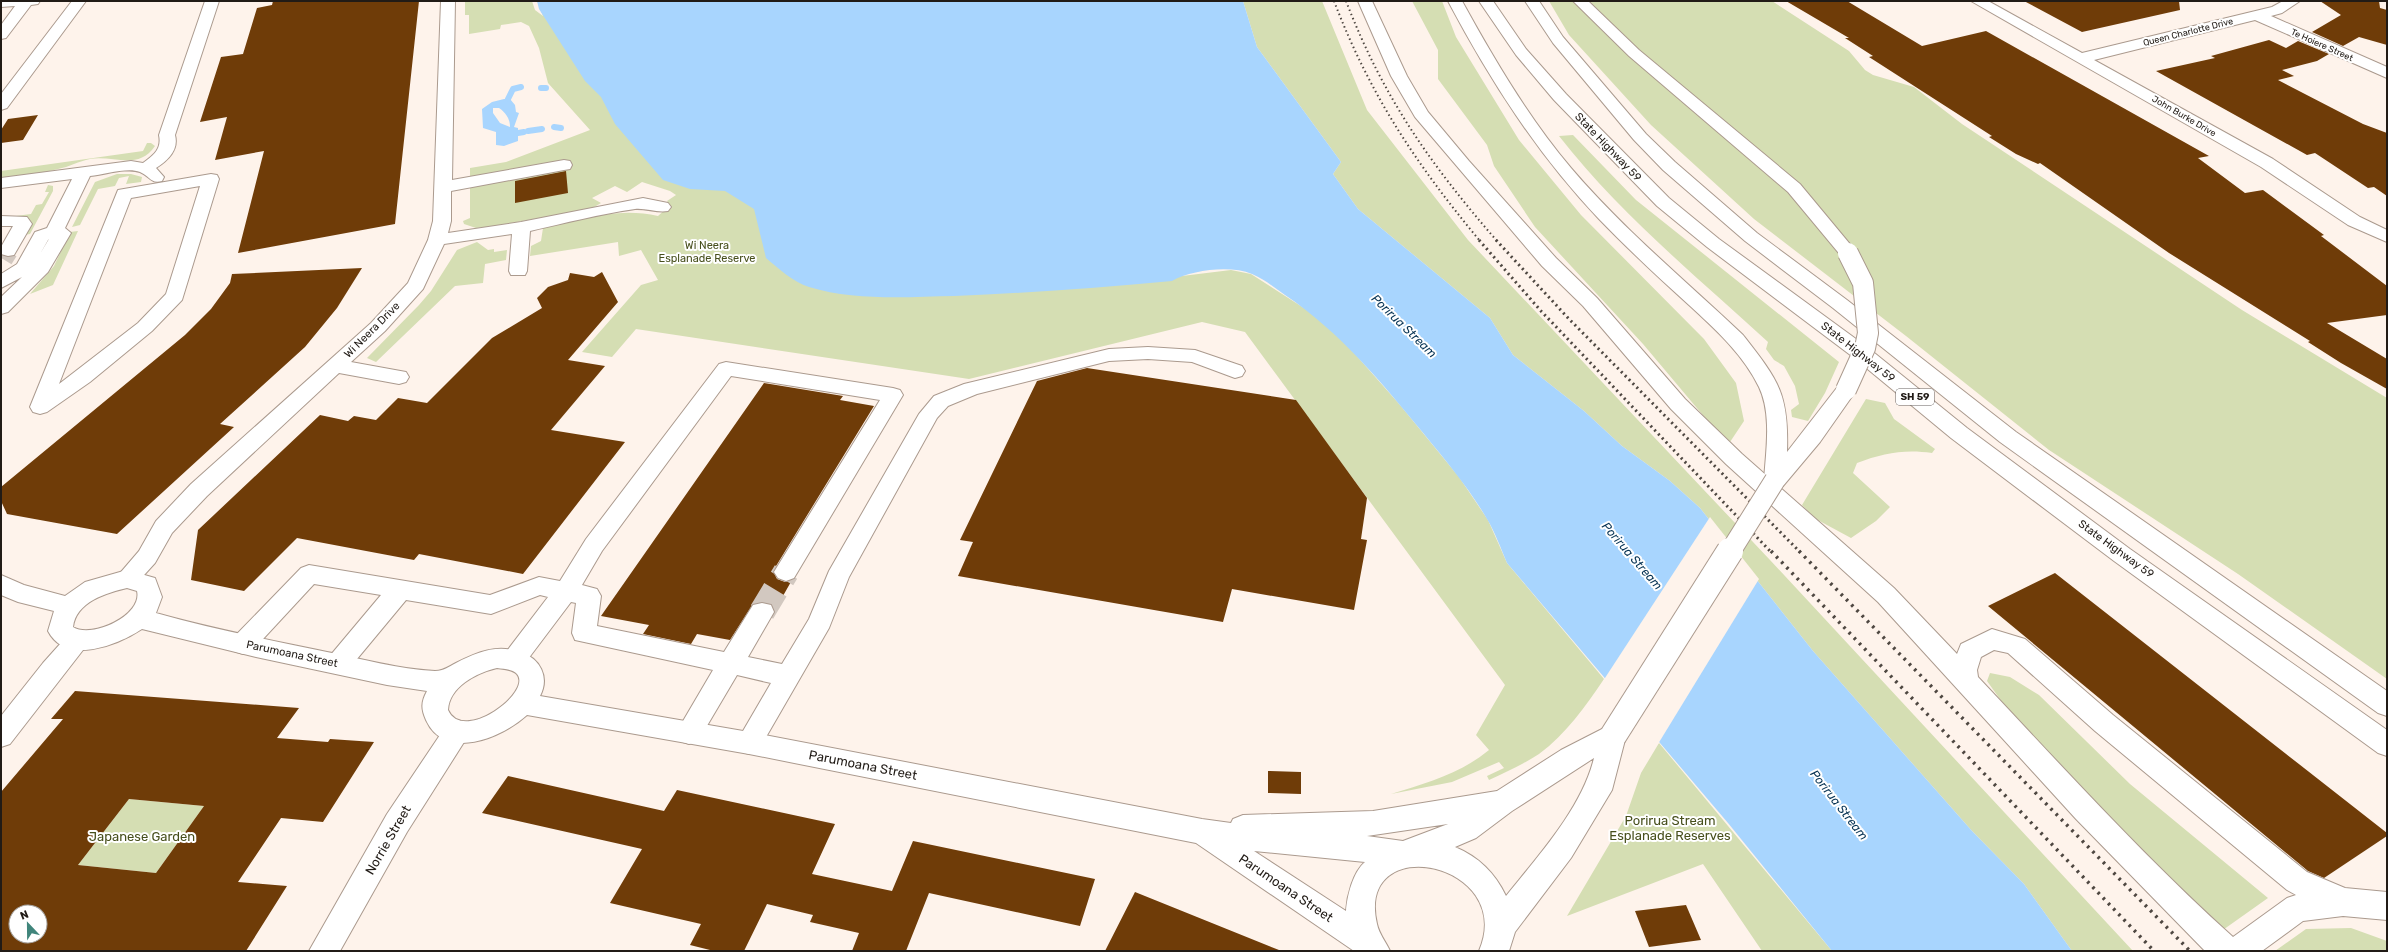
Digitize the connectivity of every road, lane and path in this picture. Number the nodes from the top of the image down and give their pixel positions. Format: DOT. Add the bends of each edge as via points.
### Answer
graph roads {
  1 [pos="29,1"];
  2 [pos="78,1"];
  3 [pos="212,1"];
  4 [pos="448,1"];
  5 [pos="1365,1"];
  6 [pos="1455,1"];
  7 [pos="1486,1"];
  8 [pos="1532,1"];
  9 [pos="1580,1"];
  10 [pos="1978,1"];
  11 [pos="2292,1"];
  12 [pos="1,3"];
  13 [pos="2257,16"];
  14 [pos="3,30"];
  15 [pos="2082,58"];
  16 [pos="2387,73"];
  17 [pos="1,105"];
  18 [pos="564,165"];
  19 [pos="146,168"];
  20 [pos="84,172"];
  21 [pos="1,183"];
  22 [pos="443,188"];
  23 [pos="152,189"];
  24 [pos="662,207"];
  25 [pos="1,221"];
  26 [pos="521,227"];
  27 [pos="54,232"];
  28 [pos="2387,237"];
  29 [pos="437,240"];
  30 [pos="4,258"];
  31 [pos="518,271"];
  32 [pos="1,282"];
  33 [pos="1,308"];
  34 [pos="335,366"];
  35 [pos="1236,371"];
  36 [pos="398,377"];
  37 [pos="1775,480"];
  38 [pos="786,572"];
  39 [pos="127,579"];
  40 [pos="1,584"];
  41 [pos="401,589"];
  42 [pos="566,591"];
  43 [pos="69,606"];
  44 [pos="762,612"];
  45 [pos="139,618"];
  46 [pos="78,641"];
  47 [pos="244,644"];
  48 [pos="513,660"];
  49 [pos="730,663"];
  50 [pos="338,664"];
  51 [pos="788,676"];
  52 [pos="1966,681"];
  53 [pos="447,682"];
  54 [pos="523,704"];
  55 [pos="2387,705"];
  56 [pos="457,732"];
  57 [pos="689,733"];
  58 [pos="1,736"];
  59 [pos="1613,736"];
  60 [pos="750,743"];
  61 [pos="2387,745"];
  62 [pos="1502,802"];
  63 [pos="1202,832"];
  64 [pos="1407,854"];
  65 [pos="2343,902"];
  66 [pos="2387,906"];
  67 [pos="1497,944"];
  68 [pos="1373,948"];
  69 [pos="324,951"];
  70 [pos="2227,951"];
  71 [pos="2238,951"];
  1 -- 12 [label="main road"];
  1 -- 14 [label="main road"];
  2 -- 17 [label="main road"];
  3 -- 19 [label="main road" via="167,135 169,141 165,152"];
  4 -- 22 [label="main road, Wi Neera Drive"];
  5 -- 52 [label="main road" via="1402,82 1421,114 1463,165 1549,262 1590,302 1678,404 1734,459 1886,595"];
  6 -- 37 [label="main road" via="1500,81 1565,171 1622,232 1736,340 1751,359 1771,389 1776,422"];
  7 -- 61 [label="main road, State Highway 59 / SH 59" via="1521,52 1560,97 1679,216 1860,352 1959,433 2122,555"];
  8 -- 55 [label="main road, SH 59" via="1558,40 1640,137 1669,166 1751,237 2008,437"];
  9 -- 37 [label="main road, bridge" via="1634,53 1794,188 1848,253 1862,283 1868,333 1865,348 1846,390 1812,438"];
  10 -- 15 [label="main road, John Burke Drive"];
  11 -- 13 [label="main road, Queen Charlotte Drive" via="2278,10"];
  13 -- 15 [label="main road, Queen Charlotte Drive"];
  13 -- 16 [label="main road, Te Hoiere Street"];
  15 -- 28 [label="main road, John Burke Drive" via="2285,174 2354,221"];
  18 -- 22 [label="main road"];
  19 -- 20 [label="main road" via="131,166"];
  19 -- 23 [label="main road" via="157,176"];
  20 -- 21 [label="main road"];
  20 -- 27 [label="main road"];
  22 -- 29 [label="main road, Wi Neera Drive" via="442,221"];
  23 -- 23 [label="main road" via="212,179 175,296 145,327 83,377 40,407 124,194"];
  24 -- 26 [label="main road" via="643,203 621,206"];
  25 -- 30 [label="main road" via="17,220 22,224"];
  26 -- 29 [label="main road"];
  26 -- 31 [label="main road"];
  27 -- 32 [label="main road" via="41,236 24,267"];
  27 -- 33 [label="main road" via="62,233 41,268"];
  29 -- 34 [label="main road, Wi Neera Drive" via="416,285 378,327"];
  34 -- 36 [label="main road"];
  34 -- 39 [label="main road, Wi Neera Drive" via="199,490 164,527 147,556"];
  35 -- 51 [label="main road" via="1195,356 1148,353 1109,355 997,382 941,401 929,414 837,577 820,621"];
  37 -- 59 [label="main road, bridge"];
  38 -- 42 [label="main road" via="893,395 726,369 594,545"];
  39 -- 43 [label="main road" via="110,582 92,590"];
  39 -- 45 [label="main road" via="147,584 151,590 147,608"];
  40 -- 43 [label="main road" via="18,593"];
  41 -- 42 [label="main road" via="491,605 539,586"];
  41 -- 47 [label="main road" via="309,574"];
  41 -- 50 [label="main road"];
  42 -- 48 [label="main road"];
  42 -- 49 [label="main road" via="589,596 584,633"];
  43 -- 46 [label="main road" via="60,622 60,631 65,637"];
  44 -- 49 [label="main road"];
  45 -- 46 [label="main road" via="107,636"];
  45 -- 47 [label="main road, Parumoana Street"];
  46 -- 58 [label="main road"];
  47 -- 50 [label="main road, Parumoana Street"];
  48 -- 53 [label="main road" via="497,658 479,662 462,670"];
  48 -- 54 [label="main road" via="526,666 532,677 531,690"];
  49 -- 51 [label="main road"];
  49 -- 57 [label="main road"];
  50 -- 53 [label="main road, Parumoana Street" via="426,682"];
  51 -- 60 [label="main road"];
  52 -- 65 [label="main road" via="1964,670 1970,651 1992,639 2016,646 2104,723 2297,881"];
  52 -- 70 [label="main road" via="2092,816 2192,919"];
  53 -- 56 [label="main road" via="436,703 436,716 444,726"];
  54 -- 56 [label="main road" via="510,717 493,726 474,732"];
  54 -- 57 [label="main road, Parumoana Street"];
  56 -- 69 [label="main road, Norrie Street" via="397,823"];
  57 -- 60 [label="main road, Parumoana Street"];
  59 -- 62 [label="main road" via="1570,758"];
  59 -- 67 [label="main road" via="1602,782 1561,849"];
  60 -- 63 [label="main road, Parumoana Street"];
  62 -- 63 [label="main road" via="1376,823 1334,826 1280,824"];
  62 -- 64 [label="main road" via="1466,829"];
  63 -- 64 [label="main road, Parumoana Street"];
  63 -- 68 [label="main road, Parumoana Street"];
  64 -- 67 [label="main road, Parumoana Street" via="1438,854 1462,863 1473,871 1490,890 1496,902"];
  64 -- 68 [label="main road" via="1378,868 1364,890 1361,917"];
  65 -- 66 [label="main road"];
  65 -- 71 [label="main road" via="2297,908"];
}
